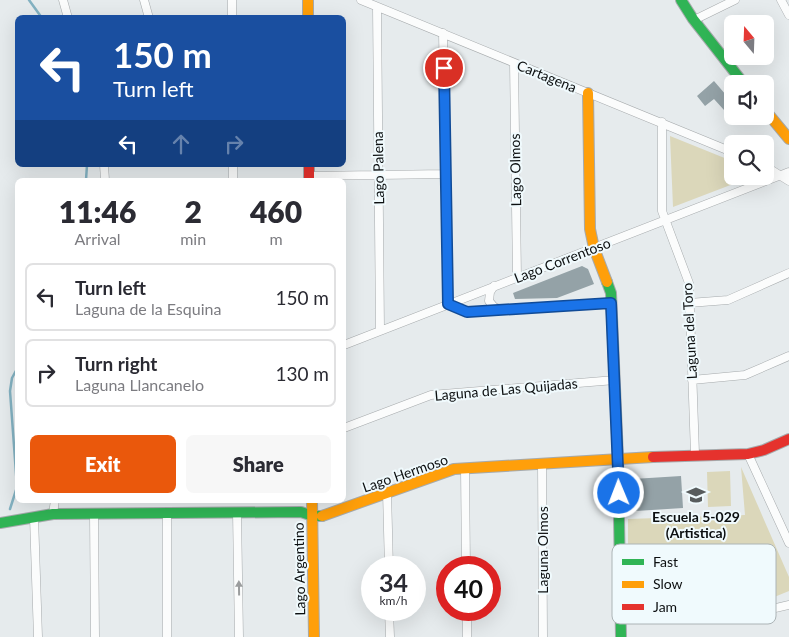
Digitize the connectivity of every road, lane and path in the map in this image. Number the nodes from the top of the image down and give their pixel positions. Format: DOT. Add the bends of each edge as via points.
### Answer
graph roads {
  1 [pos="63,0"];
  2 [pos="144,0"];
  3 [pos="232,0"];
  4 [pos="308,0"];
  5 [pos="361,0"];
  6 [pos="681,0"];
  7 [pos="735,0"];
  8 [pos="782,0"];
  9 [pos="377,6"];
  10 [pos="67,15"];
  11 [pos="148,15"];
  12 [pos="232,15"];
  13 [pos="308,15"];
  14 [pos="789,15"];
  15 [pos="694,20"];
  16 [pos="443,33"];
  17 [pos="514,63"];
  18 [pos="737,75"];
  19 [pos="588,93"];
  20 [pos="774,121"];
  21 [pos="662,122"];
  22 [pos="789,139"];
  23 [pos="724,149"];
  24 [pos="446,174"];
  25 [pos="785,174"];
  26 [pos="378,175"];
  27 [pos="309,178"];
  28 [pos="789,181"];
  29 [pos="665,221"];
  30 [pos="594,248"];
  31 [pos="789,273"];
  32 [pos="517,277"];
  33 [pos="494,286"];
  34 [pos="611,303"];
  35 [pos="689,303"];
  36 [pos="448,304"];
  37 [pos="507,310"];
  38 [pos="380,330"];
  39 [pos="346,344"];
  40 [pos="789,356"];
  41 [pos="615,380"];
  42 [pos="692,380"];
  43 [pos="346,427"];
  44 [pos="789,439"];
  45 [pos="695,454"];
  46 [pos="748,454"];
  47 [pos="618,458"];
  48 [pos="542,463"];
  49 [pos="465,468"];
  50 [pos="387,492"];
  51 [pos="55,503"];
  52 [pos="312,503"];
  53 [pos="237,512"];
  54 [pos="167,513"];
  55 [pos="53,514"];
  56 [pos="94,514"];
  57 [pos="312,516"];
  58 [pos="34,517"];
  59 [pos="0,522"];
  60 [pos="785,526"];
  61 [pos="789,543"];
  62 [pos="619,544"];
  63 [pos="389,556"];
  64 [pos="466,556"];
  65 [pos="789,605"];
  66 [pos="776,608"];
  67 [pos="389,621"];
  68 [pos="467,621"];
  69 [pos="621,624"];
  70 [pos="38,637"];
  71 [pos="95,637"];
  72 [pos="167,637"];
  73 [pos="239,637"];
  74 [pos="314,637"];
  75 [pos="390,637"];
  76 [pos="467,637"];
  77 [pos="543,637"];
  78 [pos="621,637"];
  1 -- 10 [label="street"];
  2 -- 11 [label="street"];
  3 -- 12 [label="street"];
  4 -- 13 [label="street"];
  5 -- 9 [label="street, Cartagena"];
  6 -- 15 [label="street"];
  7 -- 15 [label="street"];
  8 -- 14 [label="street"];
  9 -- 16 [label="street, Cartagena"];
  9 -- 26 [label="street, Lago Palena"];
  15 -- 18 [label="street"];
  16 -- 17 [label="street, Cartagena"];
  16 -- 24 [label="street"];
  17 -- 19 [label="street, Cartagena"];
  17 -- 32 [label="street, Lago Olmos"];
  19 -- 21 [label="street, Cartagena"];
  19 -- 30 [label="street" via="590,229"];
  20 -- 22 [label="street"];
  21 -- 23 [label="street, Cartagena"];
  21 -- 29 [label="street, Laguna del Toro"];
  24 -- 26 [label="street"];
  24 -- 36 [label="street"];
  25 -- 28 [label="street"];
  25 -- 29 [label="street, Lago Correntoso"];
  26 -- 27 [label="street"];
  26 -- 38 [label="street, Lago Palena"];
  29 -- 30 [label="street, Lago Correntoso"];
  29 -- 35 [label="street, Laguna del Toro" via="689,283"];
  30 -- 32 [label="street, Lago Correntoso"];
  30 -- 34 [label="street" via="611,293"];
  31 -- 35 [label="street" via="728,300"];
  32 -- 33 [label="street, Lago Correntoso"];
  33 -- 36 [label="street, Lago Correntoso"];
  33 -- 37 [label="street" via="489,301 494,307"];
  34 -- 37 [label="street"];
  34 -- 41 [label="street"];
  35 -- 42 [label="street, Laguna del Toro"];
  36 -- 37 [label="street" via="467,312"];
  36 -- 38 [label="street, Lago Correntoso"];
  38 -- 39 [label="street, Lago Correntoso"];
  40 -- 42 [label="street" via="745,376"];
  41 -- 43 [label="street, Laguna de Las Quijadas" via="431,394"];
  41 -- 47 [label="street"];
  42 -- 45 [label="street, Laguna del Toro"];
  44 -- 46 [label="street, Lago Hermoso"];
  45 -- 46 [label="street, Lago Hermoso"];
  45 -- 47 [label="street, Lago Hermoso"];
  46 -- 60 [label="street"];
  47 -- 48 [label="street, Lago Hermoso"];
  47 -- 62 [label="street"];
  48 -- 49 [label="street, Lago Hermoso"];
  48 -- 77 [label="street, Laguna Olmos"];
  49 -- 50 [label="street, Lago Hermoso" via="444,471"];
  49 -- 64 [label="street"];
  50 -- 57 [label="street, Lago Hermoso" via="324,516"];
  50 -- 63 [label="street"];
  51 -- 55 [label="street"];
  52 -- 57 [label="street, Lago Argentino"];
  53 -- 54 [label="street, Lago Hermoso"];
  53 -- 57 [label="street, Lago Hermoso" via="301,512"];
  73 -- 53 [label="street, one-way"];
  54 -- 56 [label="street, Lago Hermoso"];
  54 -- 72 [label="street"];
  55 -- 56 [label="street, Lago Hermoso"];
  55 -- 58 [label="street, Lago Hermoso"];
  56 -- 71 [label="street"];
  57 -- 74 [label="street, Lago Argentino"];
  58 -- 59 [label="street, Lago Hermoso"];
  58 -- 70 [label="street"];
  60 -- 61 [label="street"];
  65 -- 66 [label="street"];
  67 -- 75 [label="street"];
  68 -- 76 [label="street"];
  69 -- 78 [label="street"];
}
